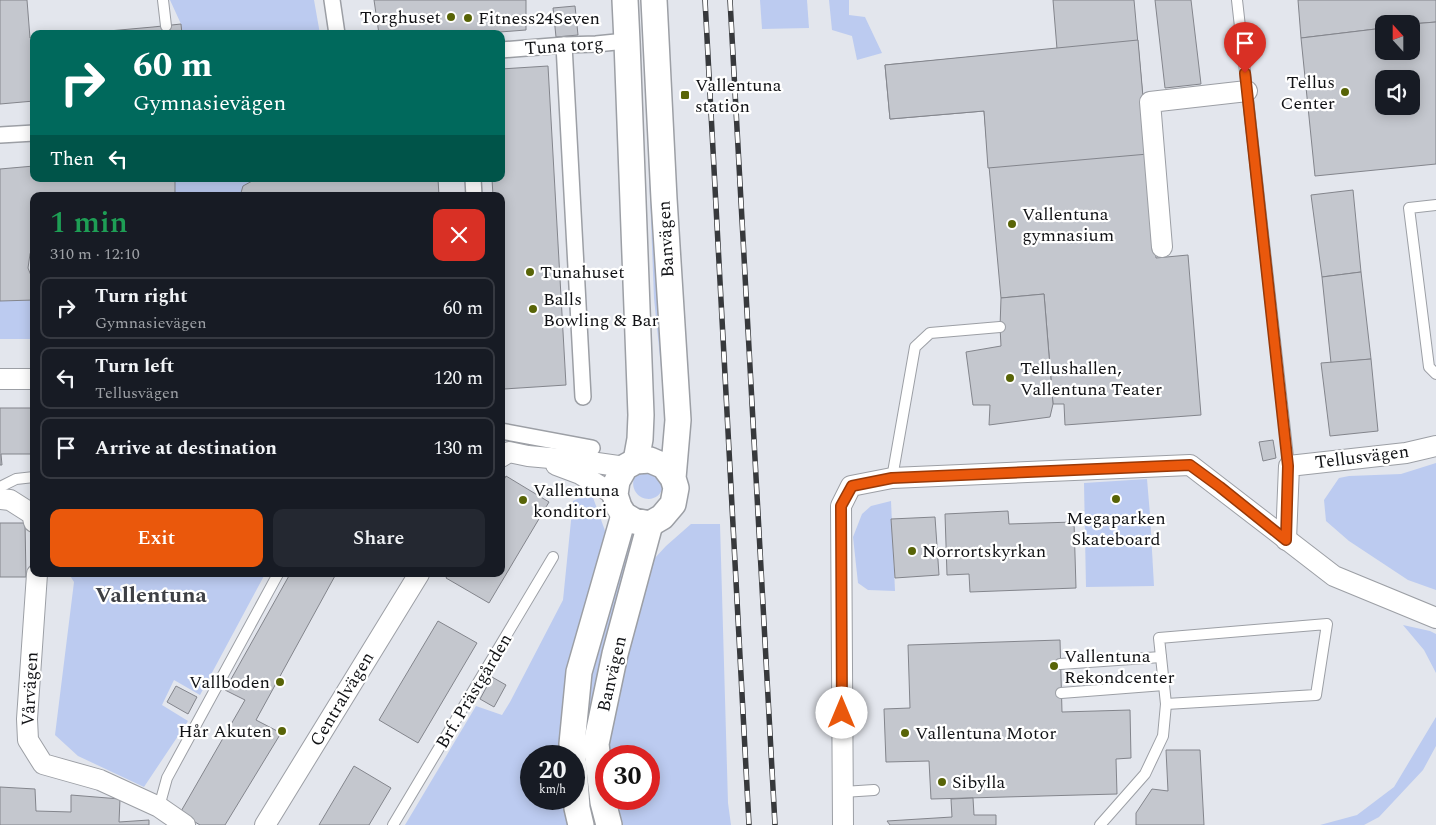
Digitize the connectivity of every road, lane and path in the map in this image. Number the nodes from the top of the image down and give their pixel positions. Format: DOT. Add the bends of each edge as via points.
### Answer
graph roads {
  1 [pos="162,0"];
  2 [pos="332,0"];
  3 [pos="624,0"];
  4 [pos="654,0"];
  5 [pos="1237,0"];
  6 [pos="166,26"];
  7 [pos="336,30"];
  8 [pos="628,42"];
  9 [pos="564,45"];
  10 [pos="505,50"];
  11 [pos="1247,91"];
  12 [pos="30,133"];
  13 [pos="0,135"];
  14 [pos="1436,205"];
  15 [pos="1162,247"];
  16 [pos="1000,326"];
  17 [pos="1436,374"];
  18 [pos="30,379"];
  19 [pos="0,380"];
  20 [pos="583,397"];
  21 [pos="505,432"];
  22 [pos="1436,446"];
  23 [pos="592,448"];
  24 [pos="505,454"];
  25 [pos="528,456"];
  26 [pos="630,464"];
  27 [pos="1288,466"];
  28 [pos="30,477"];
  29 [pos="673,478"];
  30 [pos="892,478"];
  31 [pos="0,487"];
  32 [pos="0,499"];
  33 [pos="620,505"];
  34 [pos="30,513"];
  35 [pos="650,524"];
  36 [pos="1286,540"];
  37 [pos="553,557"];
  38 [pos="37,577"];
  39 [pos="276,577"];
  40 [pos="417,577"];
  41 [pos="1436,618"];
  42 [pos="1161,657"];
  43 [pos="1060,664"];
  44 [pos="1164,685"];
  45 [pos="1061,693"];
  46 [pos="1166,704"];
  47 [pos="572,745"];
  48 [pos="874,790"];
  49 [pos="843,792"];
  50 [pos="159,807"];
  51 [pos="577,810"];
  52 [pos="186,825"];
  53 [pos="265,825"];
  54 [pos="393,825"];
  55 [pos="581,825"];
  56 [pos="608,825"];
  57 [pos="843,825"];
  58 [pos="1100,825"];
  1 -- 6 [label="lane"];
  2 -- 7 [label="street"];
  3 -- 8 [label="street, Banvägen"];
  4 -- 29 [label="street, Banvägen" via="678,420"];
  5 -- 11 [label="lane"];
  8 -- 9 [label="street, Tuna torg"];
  8 -- 26 [label="street, Banvägen" via="641,415 640,439"];
  9 -- 10 [label="street, Tuna torg"];
  9 -- 20 [label="street"];
  11 -- 15 [label="street" via="1150,102"];
  11 -- 27 [label="lane"];
  12 -- 13 [label="street"];
  14 -- 17 [label="lane" via="1409,208 1429,368"];
  16 -- 30 [label="lane" via="930,333 915,347"];
  18 -- 19 [label="street"];
  21 -- 23 [label="street"];
  22 -- 27 [label="street, Tellusvägen" via="1406,453"];
  24 -- 25 [label="street" via="509,452"];
  25 -- 26 [label="street"];
  25 -- 33 [label="street" via="580,474"];
  26 -- 29 [label="street" via="650,460 664,466"];
  26 -- 33 [label="street, Banvägen" via="617,481"];
  27 -- 36 [label="street"];
  28 -- 31 [label="lane" via="16,479"];
  29 -- 35 [label="street, Banvägen" via="676,488 673,504 662,517"];
  30 -- 36 [label="street" via="1190,465"];
  30 -- 49 [label="street" via="852,486 841,506"];
  32 -- 34 [label="street" via="10,500"];
  33 -- 35 [label="street" via="634,521"];
  33 -- 47 [label="street, Banvägen" via="579,672"];
  35 -- 56 [label="street, Banvägen" via="615,654 596,744"];
  36 -- 41 [label="street" via="1334,576"];
  37 -- 54 [label="lane, Brf. Prästgården"];
  38 -- 50 [label="street, Vårvägen" via="28,740 43,764 100,780"];
  39 -- 50 [label="lane" via="167,778"];
  40 -- 53 [label="street, Centralvägen"];
  42 -- 43 [label="lane"];
  42 -- 44 [label="lane"];
  42 -- 46 [label="lane" via="1159,638 1327,624 1316,695"];
  44 -- 45 [label="lane"];
  44 -- 46 [label="lane"];
  46 -- 58 [label="lane" via="1163,736 1145,774"];
  48 -- 49 [label="lane"];
  49 -- 57 [label="street"];
  50 -- 52 [label="street, Vårvägen"];
  51 -- 55 [label="street"];
}
